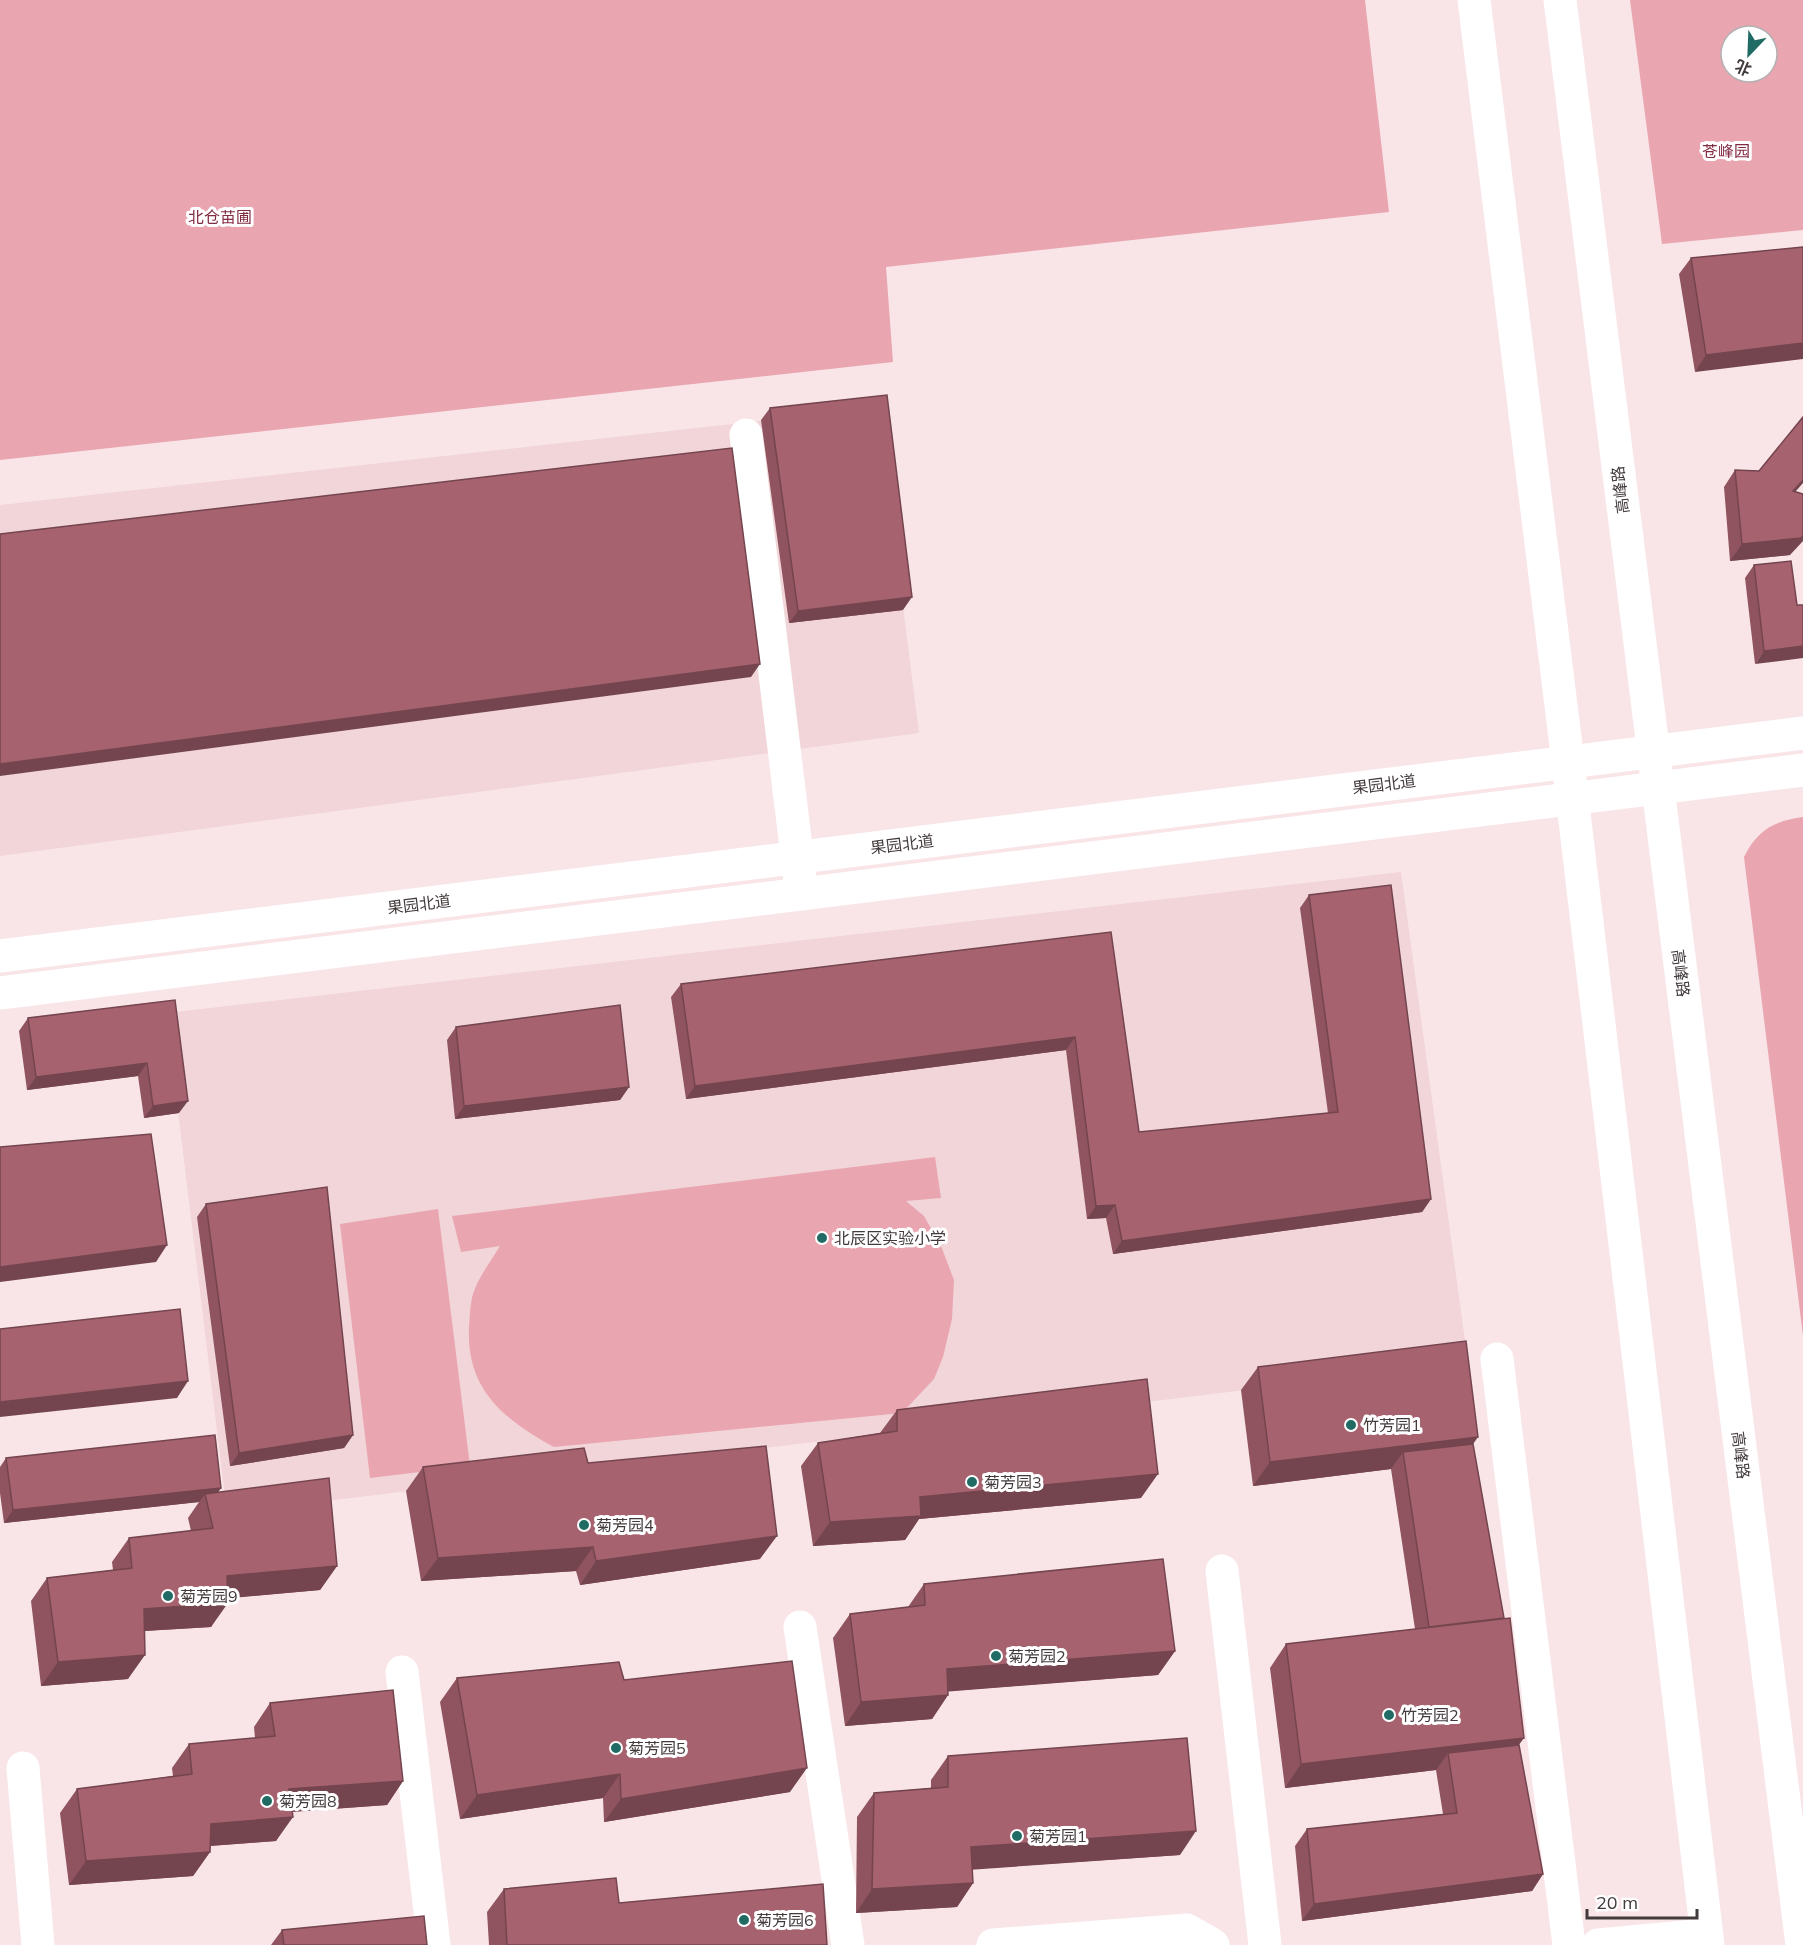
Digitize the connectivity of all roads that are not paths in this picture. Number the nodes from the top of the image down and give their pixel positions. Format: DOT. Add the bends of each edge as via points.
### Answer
graph roads {
  1 [pos="1474,0"];
  2 [pos="1560,0"];
  3 [pos="746,435"];
  4 [pos="1803,732"];
  5 [pos="1652,751"];
  6 [pos="1568,762"];
  7 [pos="1803,770"];
  8 [pos="1658,790"];
  9 [pos="1572,800"];
  10 [pos="797,858"];
  11 [pos="802,895"];
  12 [pos="0,956"];
  13 [pos="0,993"];
  14 [pos="1497,1359"];
  15 [pos="1222,1571"];
  16 [pos="800,1627"];
  17 [pos="402,1672"];
  18 [pos="23,1768"];
  19 [pos="1707,1940"];
  20 [pos="38,1945"];
  21 [pos="434,1945"];
  22 [pos="848,1945"];
  23 [pos="993,1945"];
  24 [pos="1214,1945"];
  25 [pos="1265,1945"];
  26 [pos="1569,1945"];
  27 [pos="1598,1945"];
  28 [pos="1802,1945"];
  1 -- 6 [label="main road"];
  2 -- 5 [label="main road, 高峰路"];
  3 -- 10 [label="main road"];
  4 -- 5 [label="main road, 果园北道"];
  5 -- 6 [label="main road, 果园北道"];
  5 -- 8 [label="main road, 高峰路"];
  6 -- 9 [label="main road"];
  6 -- 10 [label="main road, 果园北道"];
  7 -- 8 [label="main road"];
  8 -- 9 [label="main road"];
  8 -- 28 [label="main road, 高峰路"];
  9 -- 11 [label="main road"];
  9 -- 19 [label="main road"];
  10 -- 11 [label="main road"];
  10 -- 12 [label="main road, 果园北道"];
  11 -- 13 [label="main road"];
  14 -- 26 [label="main road"];
  15 -- 25 [label="main road"];
  16 -- 22 [label="main road"];
  17 -- 21 [label="main road"];
  18 -- 20 [label="main road"];
  19 -- 27 [label="main road"];
  23 -- 24 [label="main road" via="1187,1930"];
}
